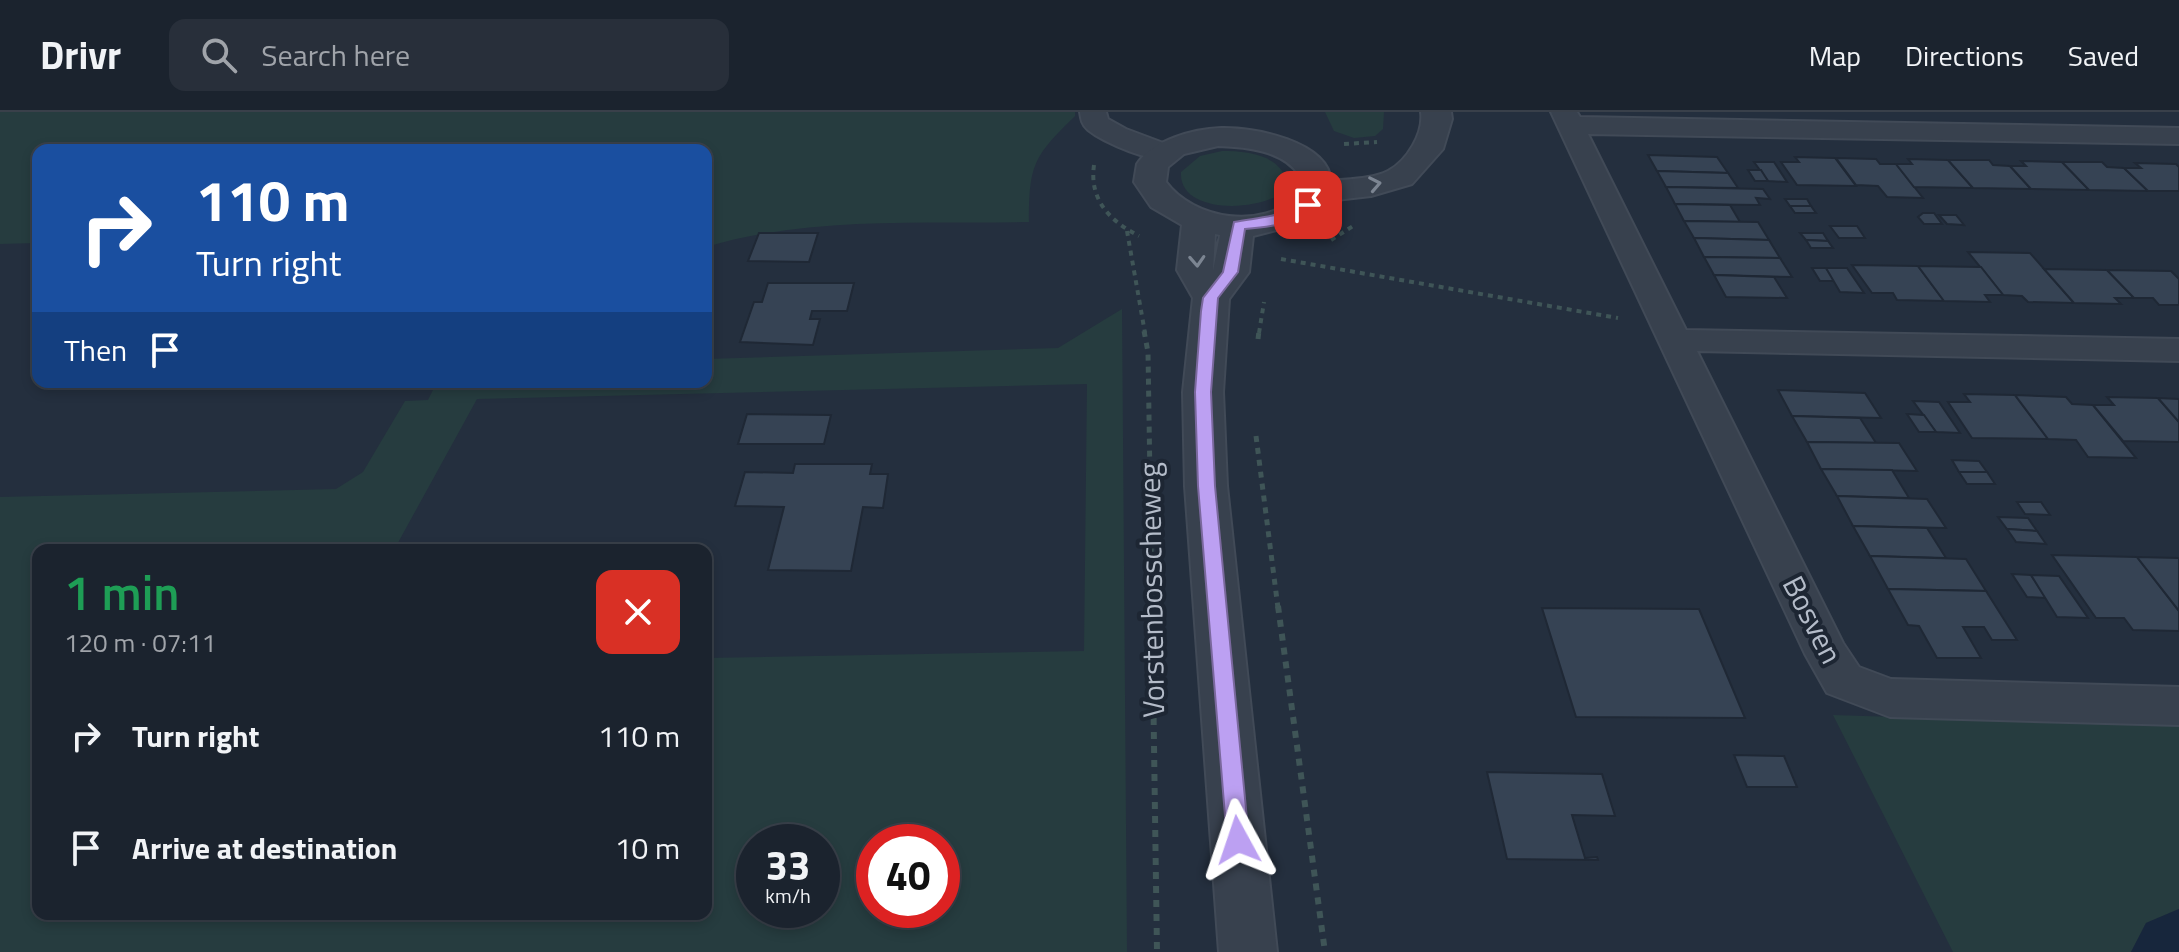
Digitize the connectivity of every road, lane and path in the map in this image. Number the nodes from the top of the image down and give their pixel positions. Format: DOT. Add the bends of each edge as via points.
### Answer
graph roads {
  1 [pos="1093,112"];
  2 [pos="1436,112"];
  3 [pos="1952,112"];
  4 [pos="1568,118"];
  5 [pos="1222,124"];
  6 [pos="1971,132"];
  7 [pos="2179,136"];
  8 [pos="1384,139"];
  9 [pos="1344,144"];
  10 [pos="1164,153"];
  11 [pos="1312,178"];
  12 [pos="1199,220"];
  13 [pos="1238,225"];
  14 [pos="1127,231"];
  15 [pos="1272,257"];
  16 [pos="1211,298"];
  17 [pos="1264,300"];
  18 [pos="1674,334"];
  19 [pos="1257,342"];
  20 [pos="2179,350"];
  21 [pos="1256,430"];
  22 [pos="2179,706"];
  23 [pos="1157,952"];
  24 [pos="1248,952"];
  25 [pos="1325,952"];
  1 -- 10 [label="street" via="1096,123 1116,135"];
  2 -- 11 [label="street" via="1428,149 1401,177 1371,186"];
  3 -- 6 [label="street"];
  4 -- 6 [label="street, Bosven"];
  4 -- 18 [label="street, Bosven"];
  5 -- 10 [label="street"];
  5 -- 11 [label="street" via="1262,128"];
  6 -- 7 [label="street, Bosven"];
  8 -- 9 [label="path"];
  10 -- 12 [label="street" via="1152,165 1148,180 1154,195"];
  11 -- 13 [label="street" via="1308,205 1293,215"];
  12 -- 13 [label="street"];
  12 -- 16 [label="street, Vorstenbosscheweg, one-way" via="1195,270"];
  13 -- 16 [label="street, Vorstenbosscheweg" via="1231,272"];
  14 -- 23 [label="path, Vorstenbosscheweg" via="1148,352"];
  15 -- 18 [label="path"];
  16 -- 24 [label="street, Vorstenbosscheweg" via="1203,392 1206,486"];
  17 -- 19 [label="path"];
  18 -- 20 [label="street"];
  18 -- 22 [label="street, Bosven" via="1843,680 1890,698"];
  21 -- 25 [label="path"];
}
